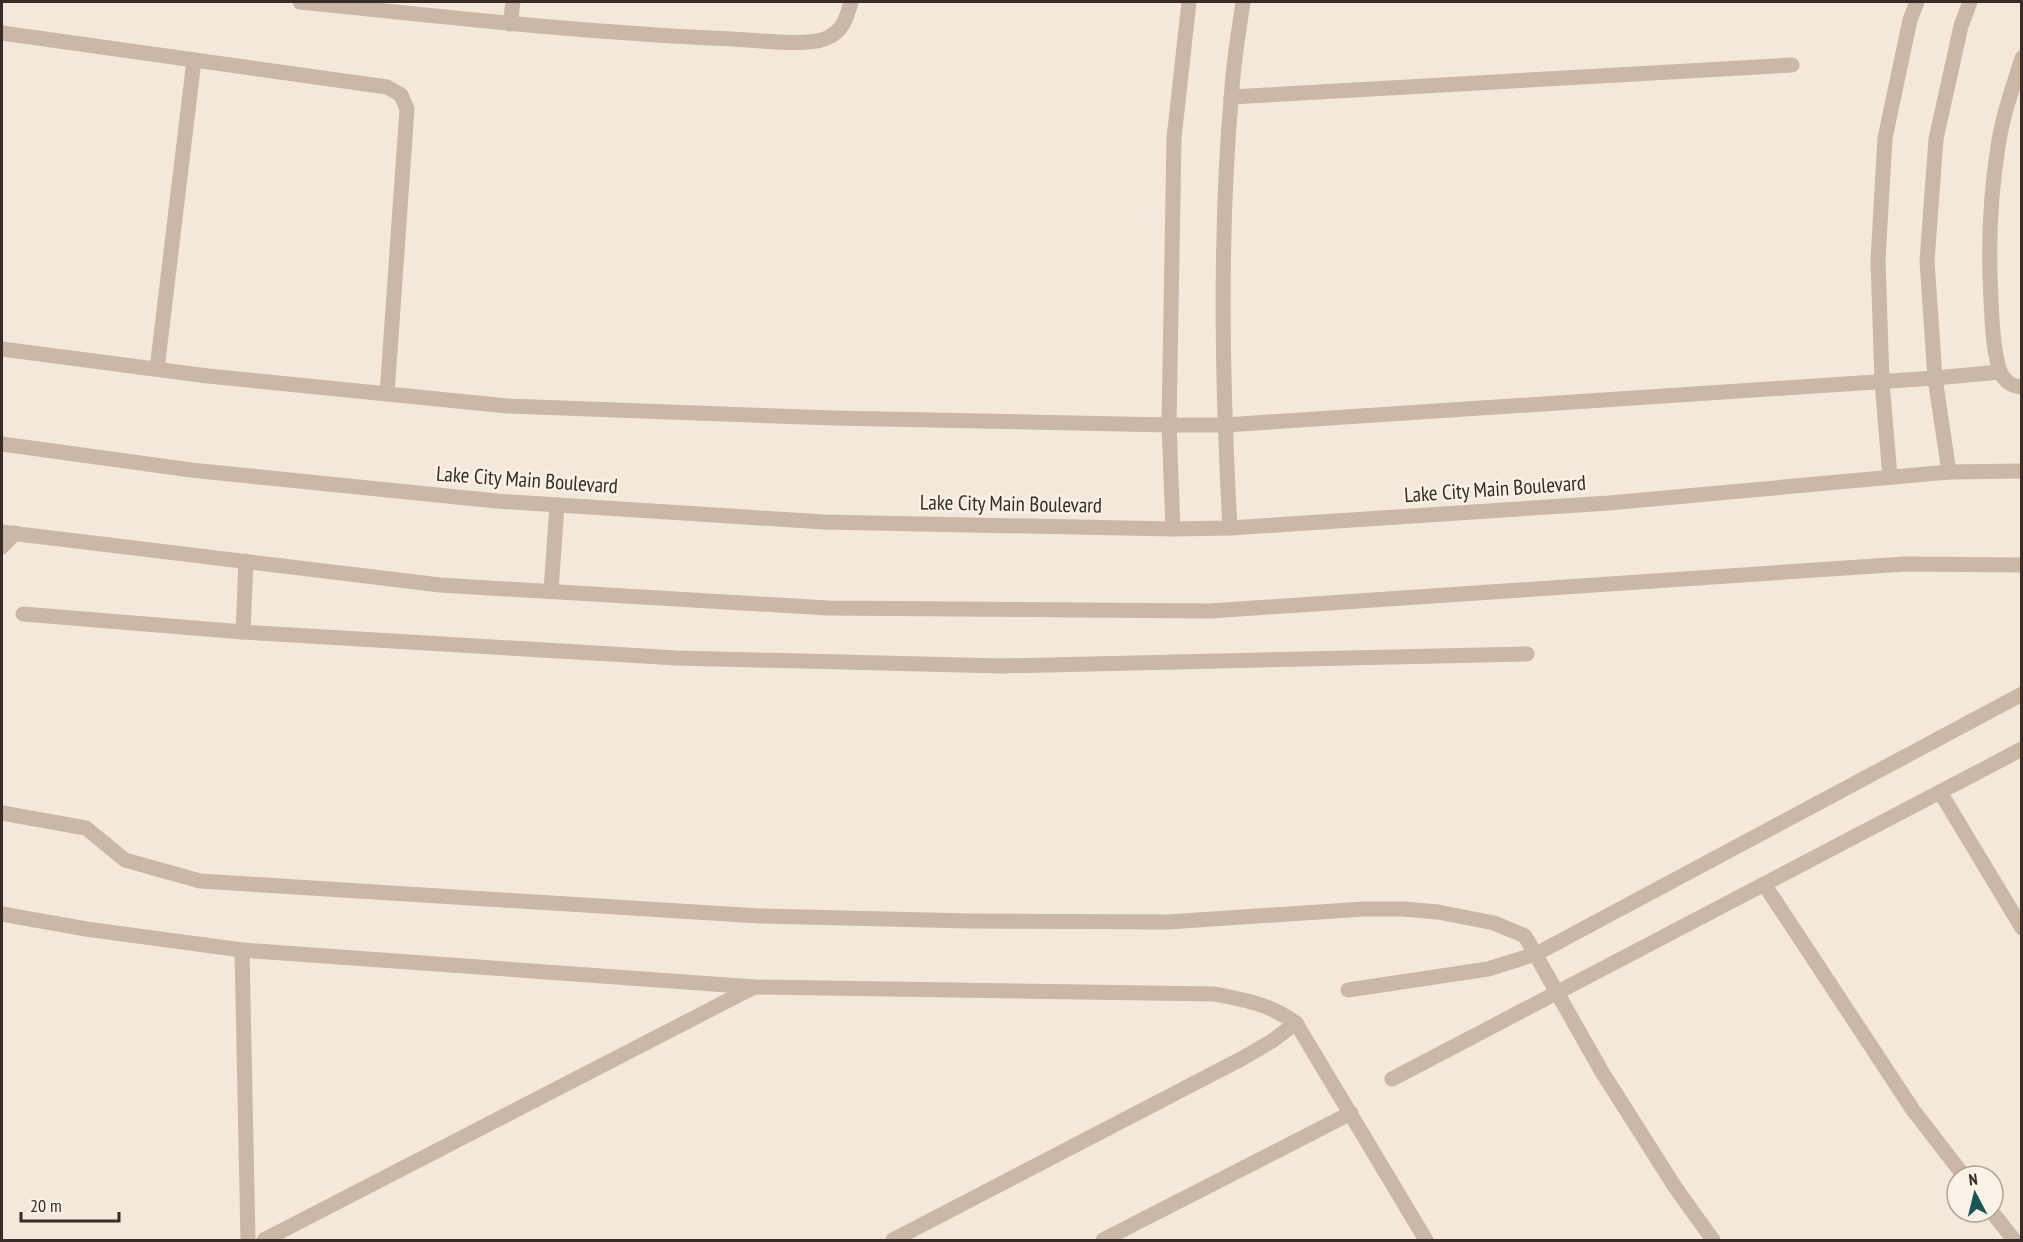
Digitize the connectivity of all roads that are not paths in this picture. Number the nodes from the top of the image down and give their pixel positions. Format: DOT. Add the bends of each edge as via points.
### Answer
graph roads {
  1 [pos="300,2"];
  2 [pos="513,2"];
  3 [pos="851,2"];
  4 [pos="1189,2"];
  5 [pos="1243,2"];
  6 [pos="1917,2"];
  7 [pos="1970,2"];
  8 [pos="510,24"];
  9 [pos="2,33"];
  10 [pos="2022,58"];
  11 [pos="194,60"];
  12 [pos="1792,64"];
  13 [pos="1231,97"];
  14 [pos="2,349"];
  15 [pos="157,369"];
  16 [pos="2000,372"];
  17 [pos="1935,378"];
  18 [pos="1882,382"];
  19 [pos="2022,387"];
  20 [pos="387,394"];
  21 [pos="1225,424"];
  22 [pos="1169,425"];
  23 [pos="2,444"];
  24 [pos="2022,471"];
  25 [pos="1949,472"];
  26 [pos="1890,477"];
  27 [pos="557,505"];
  28 [pos="1230,528"];
  29 [pos="1173,529"];
  30 [pos="8,533"];
  31 [pos="2,547"];
  32 [pos="246,561"];
  33 [pos="2022,565"];
  34 [pos="551,591"];
  35 [pos="23,614"];
  36 [pos="243,632"];
  37 [pos="1527,654"];
  38 [pos="2022,694"];
  39 [pos="2022,749"];
  40 [pos="1940,792"];
  41 [pos="2,813"];
  42 [pos="1764,884"];
  43 [pos="2,914"];
  44 [pos="2022,928"];
  45 [pos="242,950"];
  46 [pos="1536,954"];
  47 [pos="755,987"];
  48 [pos="1348,990"];
  49 [pos="1556,992"];
  50 [pos="1296,1023"];
  51 [pos="1392,1079"];
  52 [pos="1351,1113"];
  53 [pos="1955,1164"];
  54 [pos="2001,1224"];
  55 [pos="248,1240"];
  56 [pos="264,1240"];
  57 [pos="894,1240"];
  58 [pos="1103,1240"];
  59 [pos="1426,1240"];
  60 [pos="1713,1240"];
  61 [pos="2014,1240"];
  1 -- 8 [label="street"];
  2 -- 8 [label="street"];
  3 -- 8 [label="street" via="840,30 826,39 804,42 672,37"];
  4 -- 22 [label="street" via="1174,138"];
  5 -- 13 [label="street"];
  6 -- 18 [label="street" via="1885,138 1878,260"];
  7 -- 17 [label="street" via="1936,139 1927,261"];
  9 -- 11 [label="street"];
  10 -- 16 [label="street" via="1998,145 1990,218 1993,329"];
  11 -- 15 [label="street"];
  11 -- 20 [label="street" via="387,87 401,95 407,109"];
  12 -- 13 [label="street"];
  13 -- 21 [label="street" via="1224,222"];
  14 -- 15 [label="street"];
  15 -- 20 [label="street"];
  16 -- 17 [label="street"];
  16 -- 19 [label="street" via="2005,381"];
  17 -- 18 [label="street"];
  17 -- 25 [label="street"];
  18 -- 21 [label="street"];
  18 -- 26 [label="street"];
  20 -- 22 [label="street" via="507,406"];
  21 -- 22 [label="street"];
  21 -- 28 [label="street"];
  22 -- 29 [label="street"];
  23 -- 27 [label="street, Lake City Main Boulevard" via="191,470"];
  24 -- 25 [label="street, Lake City Main Boulevard"];
  25 -- 26 [label="street, Lake City Main Boulevard"];
  26 -- 28 [label="street, Lake City Main Boulevard" via="1609,503"];
  27 -- 29 [label="street, Lake City Main Boulevard" via="824,522"];
  27 -- 34 [label="street"];
  28 -- 29 [label="street, Lake City Main Boulevard"];
  30 -- 31 [label="street"];
  30 -- 32 [label="street"];
  32 -- 34 [label="street" via="440,585"];
  32 -- 36 [label="street"];
  33 -- 34 [label="street" via="1905,564 1210,611 828,608"];
  35 -- 36 [label="street"];
  36 -- 37 [label="street" via="676,658 1001,666"];
  38 -- 46 [label="street"];
  39 -- 40 [label="street"];
  40 -- 42 [label="street"];
  40 -- 44 [label="street"];
  41 -- 46 [label="street" via="86,828 125,860 200,881 770,916 1168,922 1404,909 1494,923 1525,936"];
  42 -- 49 [label="street"];
  42 -- 53 [label="street" via="1913,1110"];
  43 -- 45 [label="street"];
  45 -- 47 [label="street"];
  45 -- 55 [label="street"];
  46 -- 48 [label="street" via="1488,969"];
  46 -- 49 [label="street"];
  47 -- 50 [label="street" via="1214,994 1278,1010"];
  47 -- 56 [label="street"];
  49 -- 51 [label="street"];
  49 -- 60 [label="street" via="1602,1072"];
  50 -- 52 [label="street"];
  50 -- 57 [label="street" via="1243,1058"];
  52 -- 58 [label="street"];
  52 -- 59 [label="street"];
  54 -- 61 [label="street"];
}
